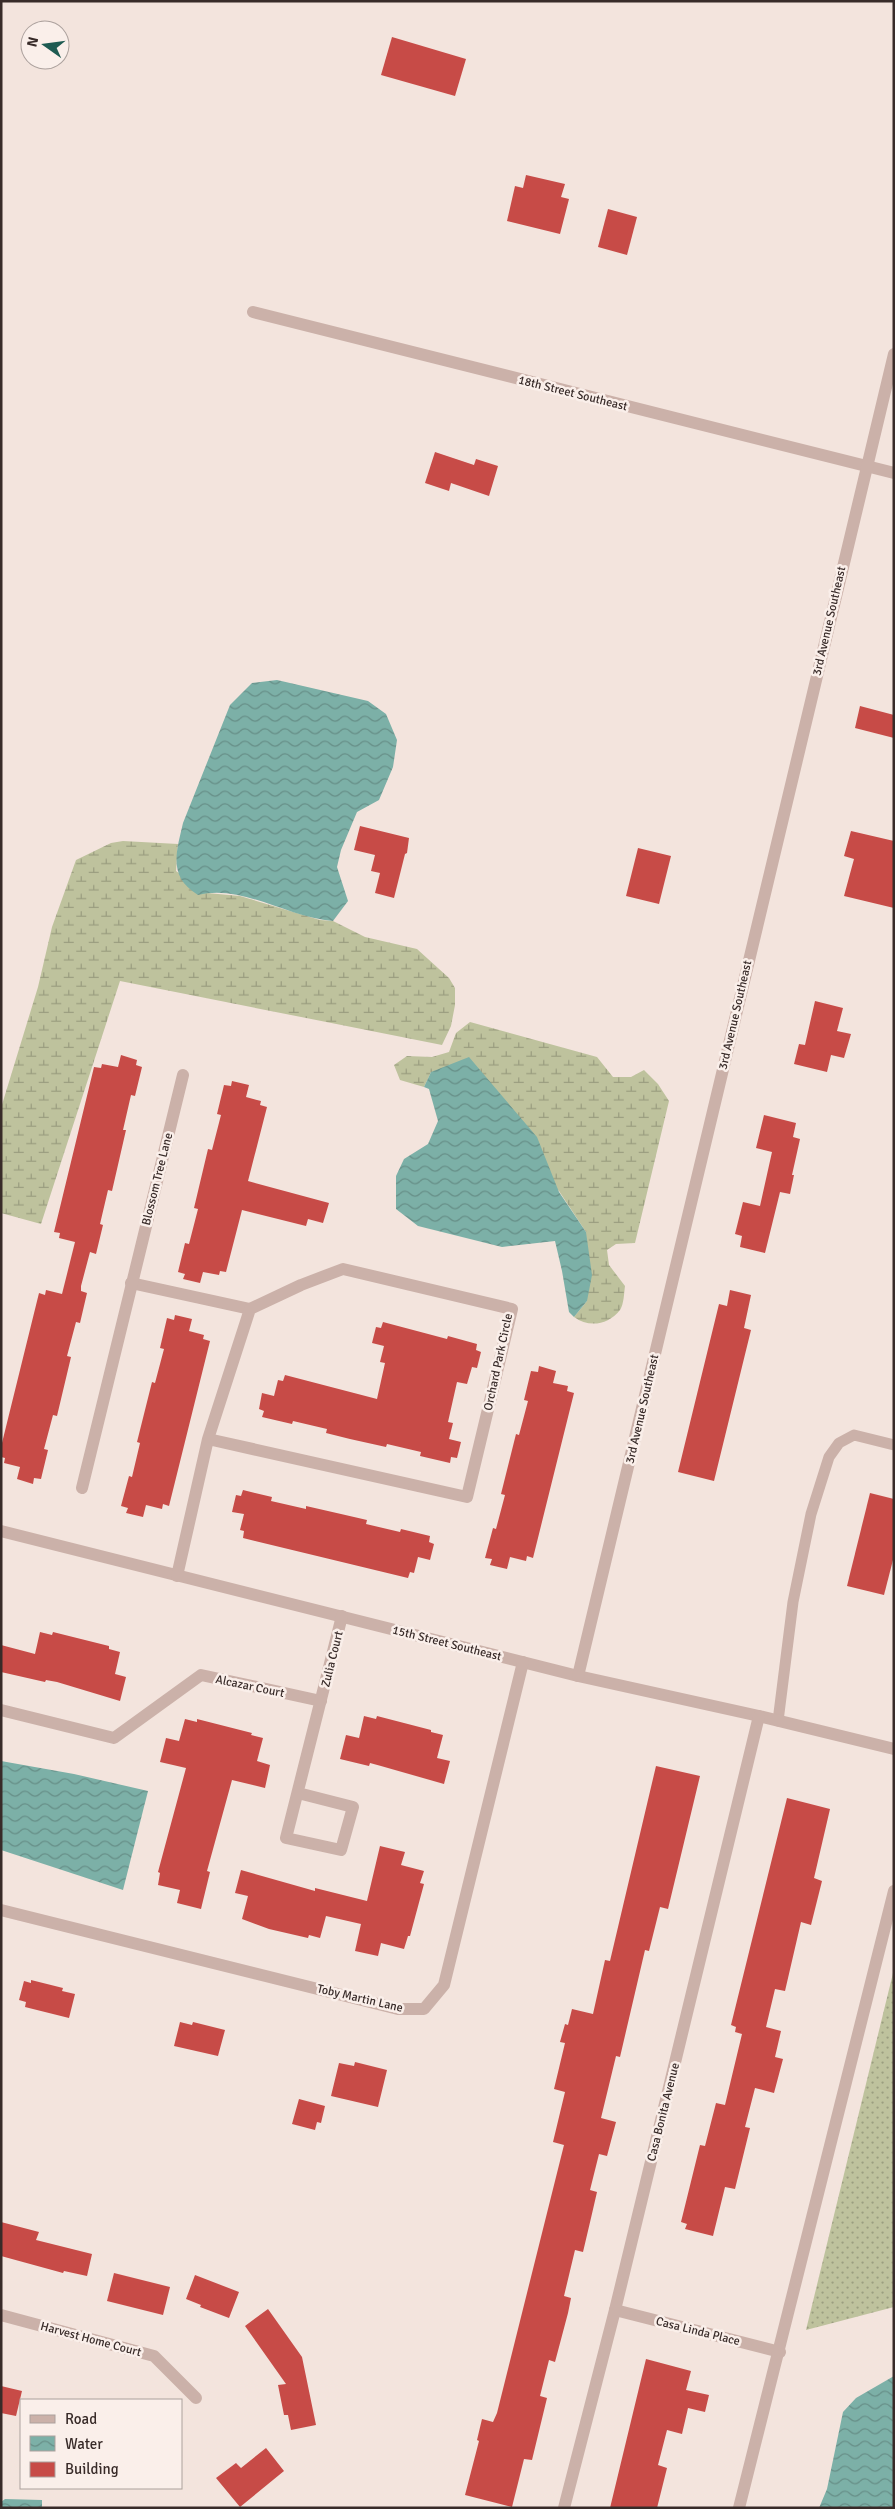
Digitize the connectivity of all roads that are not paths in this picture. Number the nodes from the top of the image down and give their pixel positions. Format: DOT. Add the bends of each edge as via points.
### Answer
graph roads {
  1 [pos="253,312"];
  2 [pos="894,354"];
  3 [pos="866,466"];
  4 [pos="894,473"];
  5 [pos="183,1075"];
  6 [pos="132,1283"];
  7 [pos="250,1309"];
  8 [pos="208,1439"];
  9 [pos="894,1445"];
  10 [pos="82,1488"];
  11 [pos="1,1532"];
  12 [pos="177,1576"];
  13 [pos="342,1616"];
  14 [pos="523,1662"];
  15 [pos="578,1676"];
  16 [pos="321,1701"];
  17 [pos="1,1710"];
  18 [pos="758,1716"];
  19 [pos="778,1720"];
  20 [pos="894,1749"];
  21 [pos="298,1793"];
  22 [pos="894,1891"];
  23 [pos="1,1910"];
  24 [pos="616,2310"];
  25 [pos="1,2315"];
  26 [pos="780,2352"];
  27 [pos="196,2398"];
  28 [pos="564,2508"];
  29 [pos="740,2508"];
  1 -- 3 [label="street, 18th Street Southeast"];
  2 -- 3 [label="street, 3rd Avenue Southeast"];
  3 -- 4 [label="street, 18th Street Southeast"];
  3 -- 15 [label="street, 3rd Avenue Southeast"];
  5 -- 6 [label="street, Blossom Tree Lane"];
  6 -- 7 [label="street"];
  6 -- 10 [label="street, Blossom Tree Lane"];
  7 -- 8 [label="street"];
  7 -- 8 [label="street, Orchard Park Circle" via="343,1269 512,1309 467,1497"];
  8 -- 12 [label="street"];
  9 -- 19 [label="lane" via="854,1435 839,1443 829,1457 811,1514 793,1602"];
  11 -- 12 [label="street, 15th Street Southeast"];
  12 -- 13 [label="street, 15th Street Southeast"];
  13 -- 14 [label="street, 15th Street Southeast"];
  13 -- 16 [label="street, Zulia Court"];
  14 -- 15 [label="street, 15th Street Southeast"];
  14 -- 23 [label="street, Toby Martin Lane" via="444,1985 424,2009 398,2009"];
  15 -- 18 [label="street, 15th Street Southeast"];
  16 -- 17 [label="street, Alcazar Court" via="202,1675 114,1738"];
  16 -- 21 [label="street"];
  18 -- 19 [label="street, 15th Street Southeast"];
  18 -- 24 [label="street, Casa Bonita Avenue"];
  19 -- 20 [label="street, 15th Street Southeast"];
  21 -- 21 [label="street" via="286,1838 341,1850 352,1807"];
  22 -- 26 [label="street"];
  24 -- 26 [label="street, Casa Linda Place"];
  24 -- 28 [label="street, Casa Bonita Avenue"];
  25 -- 27 [label="street, Harvest Home Court" via="154,2356"];
  26 -- 29 [label="street"];
}
